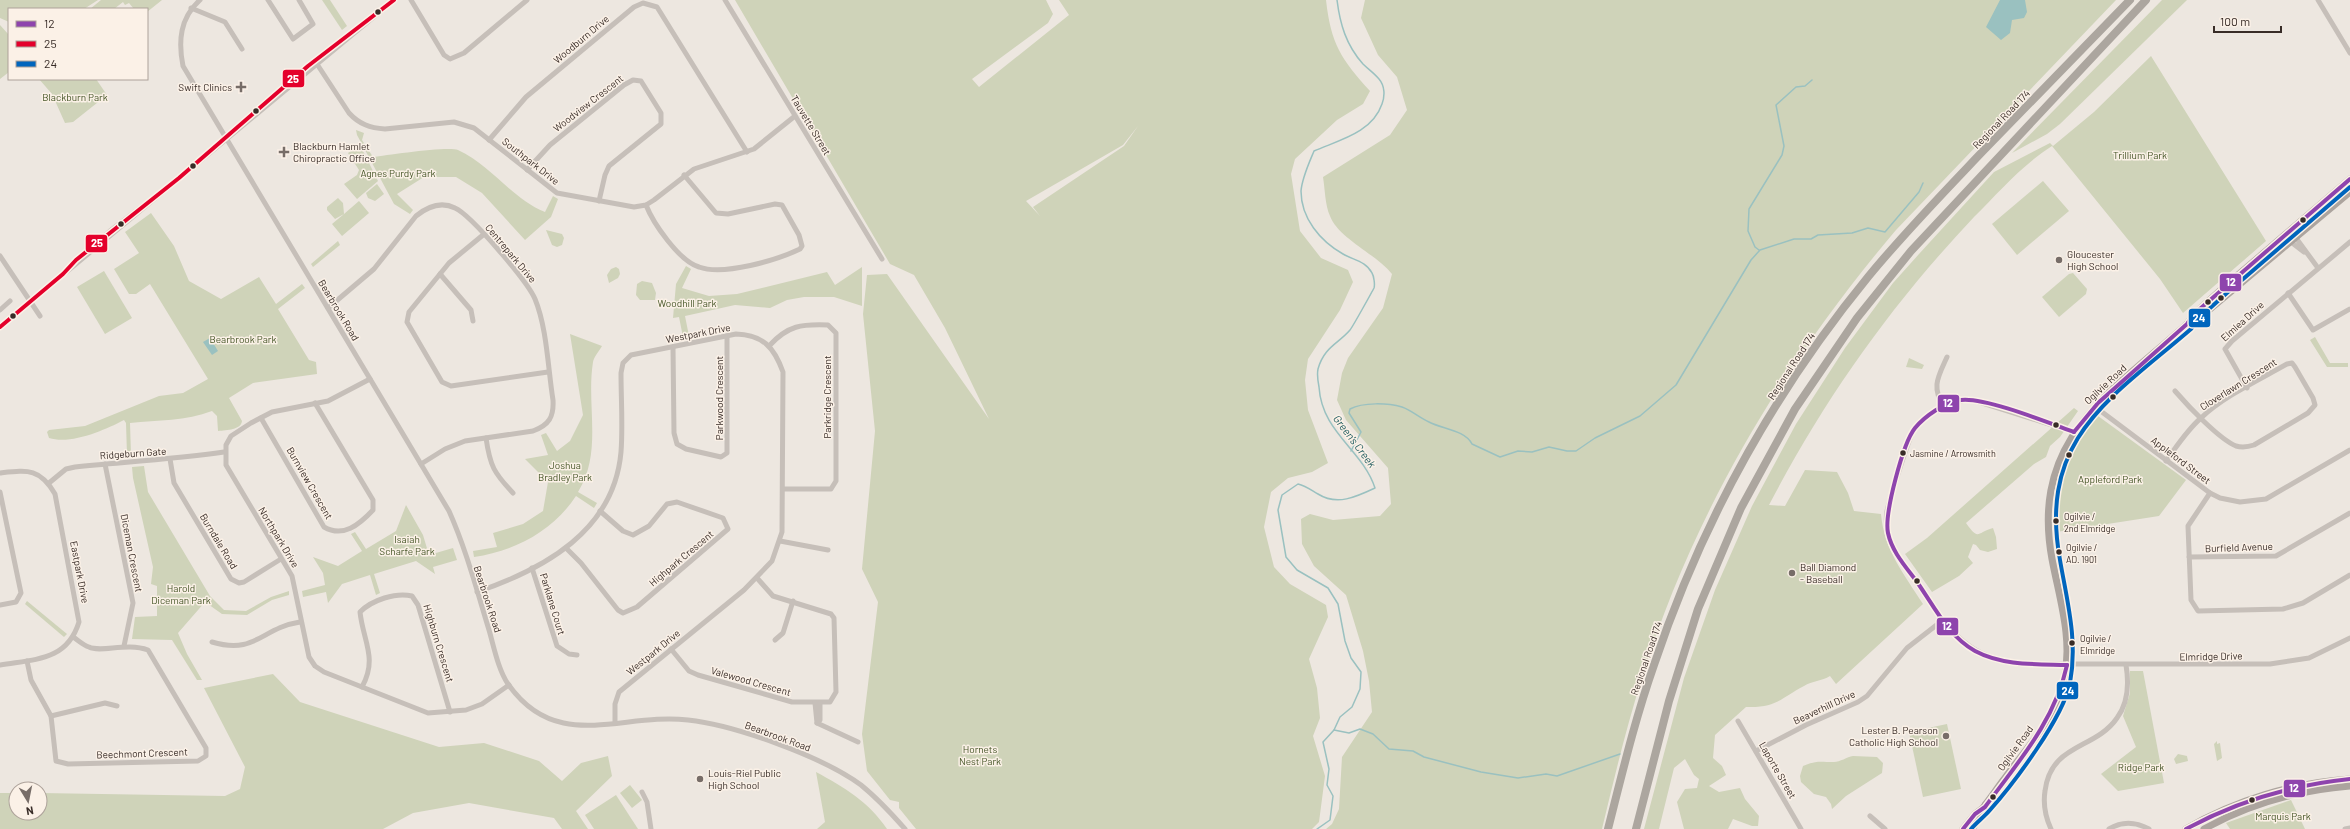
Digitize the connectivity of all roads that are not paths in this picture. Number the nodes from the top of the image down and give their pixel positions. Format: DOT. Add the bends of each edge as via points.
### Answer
graph roads {
  1 [pos="200,0"];
  2 [pos="268,0"];
  3 [pos="299,0"];
  4 [pos="394,0"];
  5 [pos="411,0"];
  6 [pos="528,0"];
  7 [pos="725,0"];
  8 [pos="2128,0"];
  9 [pos="2146,0"];
  10 [pos="2153,0"];
  11 [pos="2318,0"];
  12 [pos="191,8"];
  13 [pos="2111,39"];
  14 [pos="242,49"];
  15 [pos="2350,53"];
  16 [pos="316,63"];
  17 [pos="795,116"];
  18 [pos="226,138"];
  19 [pos="489,140"];
  20 [pos="747,152"];
  21 [pos="528,170"];
  22 [pos="684,175"];
  23 [pos="2350,179"];
  24 [pos="2350,192"];
  25 [pos="599,201"];
  26 [pos="646,205"];
  27 [pos="2288,233"];
  28 [pos="483,235"];
  29 [pos="2294,240"];
  30 [pos="2350,242"];
  31 [pos="0,256"];
  32 [pos="882,259"];
  33 [pos="2318,268"];
  34 [pos="440,274"];
  35 [pos="2224,287"];
  36 [pos="2229,293"];
  37 [pos="2288,293"];
  38 [pos="10,301"];
  39 [pos="31,302"];
  40 [pos="328,308"];
  41 [pos="2350,309"];
  42 [pos="0,310"];
  43 [pos="40,316"];
  44 [pos="473,321"];
  45 [pos="2187,324"];
  46 [pos="0,327"];
  47 [pos="727,336"];
  48 [pos="769,346"];
  49 [pos="673,347"];
  50 [pos="1947,357"];
  51 [pos="548,372"];
  52 [pos="370,379"];
  53 [pos="2247,388"];
  54 [pos="2175,391"];
  55 [pos="315,403"];
  56 [pos="2098,403"];
  57 [pos="1944,407"];
  58 [pos="262,418"];
  59 [pos="2200,418"];
  60 [pos="2074,432"];
  61 [pos="486,438"];
  62 [pos="2350,451"];
  63 [pos="224,452"];
  64 [pos="170,459"];
  65 [pos="2166,460"];
  66 [pos="105,464"];
  67 [pos="421,464"];
  68 [pos="0,473"];
  69 [pos="49,483"];
  70 [pos="783,489"];
  71 [pos="0,492"];
  72 [pos="513,493"];
  73 [pos="2210,493"];
  74 [pos="600,511"];
  75 [pos="2350,512"];
  76 [pos="780,541"];
  77 [pos="566,548"];
  78 [pos="828,550"];
  79 [pos="2189,557"];
  80 [pos="281,560"];
  81 [pos="532,568"];
  82 [pos="2350,575"];
  83 [pos="757,578"];
  84 [pos="477,592"];
  85 [pos="793,602"];
  86 [pos="0,605"];
  87 [pos="1943,620"];
  88 [pos="300,622"];
  89 [pos="73,637"];
  90 [pos="2350,639"];
  91 [pos="775,640"];
  92 [pos="212,642"];
  93 [pos="124,646"];
  94 [pos="671,649"];
  95 [pos="577,655"];
  96 [pos="27,661"];
  97 [pos="0,665"];
  98 [pos="2067,665"];
  99 [pos="2126,665"];
  100 [pos="509,685"];
  101 [pos="362,687"];
  102 [pos="817,703"];
  103 [pos="117,706"];
  104 [pos="450,712"];
  105 [pos="51,716"];
  106 [pos="1738,721"];
  107 [pos="616,724"];
  108 [pos="858,742"];
  109 [pos="1756,751"];
  110 [pos="2350,779"];
  111 [pos="2350,786"];
  112 [pos="642,792"];
  113 [pos="1985,806"];
  114 [pos="1870,816"];
  115 [pos="2350,828"];
  116 [pos="651,829"];
  117 [pos="905,829"];
  118 [pos="1608,829"];
  119 [pos="1636,829"];
  120 [pos="1801,829"];
  121 [pos="1884,829"];
  122 [pos="1963,829"];
  123 [pos="1972,829"];
  124 [pos="2051,829"];
  125 [pos="2109,829"];
  126 [pos="2149,829"];
  127 [pos="2186,829"];
  128 [pos="2204,829"];
  129 [pos="2345,829"];
  1 -- 12 [label="street"];
  2 -- 3 [label="street" via="293,39 313,24"];
  4 -- 16 [label="street"];
  5 -- 6 [label="street" via="444,55 450,59 464,53"];
  7 -- 17 [label="street, Tauvette Street"];
  8 -- 118 [label="highway, Regional Road 174" via="1882,259 1822,336 1757,437 1712,519 1676,604 1642,701"];
  9 -- 13 [label="highway"];
  10 -- 13 [label="highway"];
  11 -- 15 [label="street"];
  12 -- 14 [label="street" via="225,22"];
  12 -- 18 [label="street, Bearbrook Road" via="180,36 183,66"];
  13 -- 119 [label="highway" via="1902,262 1839,343 1795,410 1741,508 1698,609 1669,701"];
  16 -- 18 [label="street"];
  16 -- 19 [label="street, Southpark Drive" via="349,113 365,125 385,129 454,122 474,128"];
  17 -- 20 [label="street"];
  17 -- 32 [label="street, Tauvette Street"];
  18 -- 39 [label="street"];
  18 -- 40 [label="street, Bearbrook Road"];
  19 -- 20 [label="street, Woodburn Drive" via="526,97 634,7 643,3 657,7"];
  19 -- 21 [label="street, Southpark Drive"];
  20 -- 22 [label="street" via="694,169"];
  21 -- 25 [label="street, Southpark Drive" via="557,192"];
  21 -- 25 [label="street, Woodview Crescent" via="550,145 624,85 633,80 641,81 661,113 661,124 609,166"];
  22 -- 26 [label="street"];
  22 -- 26 [label="street" via="716,213 728,214 775,204 782,205 799,235 802,246 779,258 727,269 710,270 698,267 681,255 654,222"];
  23 -- 27 [label="main road, Ogilvie Road"];
  24 -- 29 [label="main road, Ogilvie Road"];
  25 -- 26 [label="street, Southpark Drive" via="624,207"];
  27 -- 29 [label="main road"];
  27 -- 35 [label="main road, Ogilvie Road"];
  28 -- 34 [label="street" via="449,263"];
  28 -- 40 [label="street, Centrepark Drive" via="464,212 454,207 445,205 424,210 374,269"];
  28 -- 51 [label="street, Centrepark Drive" via="522,279 535,298"];
  29 -- 33 [label="street"];
  29 -- 36 [label="main road, Ogilvie Road"];
  30 -- 33 [label="street, Elmlea Drive"];
  31 -- 39 [label="street"];
  33 -- 37 [label="street, Elmlea Drive"];
  34 -- 44 [label="street" via="471,310"];
  34 -- 51 [label="street" via="409,312 407,322 442,382 451,386 461,386"];
  35 -- 36 [label="main road"];
  35 -- 45 [label="main road, Ogilvie Road" via="2194,314"];
  36 -- 45 [label="main road, Ogilvie Road" via="2198,319"];
  37 -- 41 [label="street" via="2313,330"];
  37 -- 53 [label="street, Elmlea Drive" via="2225,349"];
  38 -- 42 [label="street"];
  39 -- 43 [label="street"];
  39 -- 46 [label="street"];
  40 -- 52 [label="street, Bearbrook Road"];
  45 -- 56 [label="main road, Ogilvie Road"];
  47 -- 48 [label="street, Westpark Drive" via="748,335 760,339"];
  47 -- 49 [label="street, Westpark Drive"];
  47 -- 49 [label="street, Parkwood Crescent" via="727,453 721,457 686,449 678,444 674,434"];
  48 -- 70 [label="street, Westpark Drive" via="783,372"];
  48 -- 70 [label="street, Parkridge Crescent" via="788,329 802,325 828,325 836,333 836,481 831,489"];
  49 -- 74 [label="street, Westpark Drive" via="631,356 623,363 621,452 614,484"];
  50 -- 57 [label="street" via="1936,385 1937,395"];
  51 -- 61 [label="street, Centrepark Drive" via="553,400 550,420 533,431"];
  52 -- 55 [label="street" via="337,397"];
  52 -- 67 [label="street, Bearbrook Road"];
  53 -- 59 [label="street, Cloverlawn Crescent"];
  53 -- 59 [label="street, Cloverlawn Crescent" via="2286,364 2292,363 2315,405 2308,413 2254,445 2244,448 2235,445"];
  54 -- 59 [label="street"];
  55 -- 58 [label="street" via="272,412"];
  55 -- 58 [label="street, Burnview Crescent" via="373,500 373,510 366,518 342,532 334,532 324,527"];
  56 -- 60 [label="main road, Ogilvie Road"];
  56 -- 65 [label="street, Appleford Street" via="2102,412"];
  57 -- 60 [label="street, Elmridge Drive" via="1963,400 1973,400"];
  57 -- 87 [label="street, Elmridge Drive" via="1914,429 1886,518 1888,535 1896,554"];
  58 -- 63 [label="street" via="231,436"];
  59 -- 65 [label="street, Cloverlawn Crescent"];
  60 -- 98 [label="main road, Ogilvie Road" via="2050,492 2048,520 2051,552 2068,634"];
  61 -- 67 [label="street, Centrepark Drive" via="455,445"];
  61 -- 72 [label="street" via="490,462 499,479"];
  62 -- 73 [label="street, Appleford Street" via="2261,500 2240,502"];
  63 -- 64 [label="street, Ridgeburn Gate"];
  63 -- 80 [label="street, Northpark Drive" via="226,465"];
  64 -- 66 [label="street, Ridgeburn Gate"];
  64 -- 80 [label="street, Burndale Road" via="174,483 231,579 239,583 244,582"];
  65 -- 73 [label="street, Appleford Street"];
  66 -- 69 [label="street, Ridgeburn Gate" via="66,470"];
  66 -- 93 [label="street, Diceman Crescent" via="132,603"];
  67 -- 84 [label="street, Bearbrook Road" via="453,521"];
  68 -- 69 [label="street" via="34,472"];
  69 -- 89 [label="street, Eastpark Drive" via="55,494 79,611 79,622"];
  70 -- 76 [label="street, Westpark Drive"];
  71 -- 86 [label="street" via="21,593 16,602"];
  73 -- 79 [label="street" via="2188,526"];
  74 -- 77 [label="street, Westpark Drive" via="588,528"];
  74 -- 77 [label="street, Highpark Crescent" via="623,531 633,535 649,526 667,504 677,502 723,518 728,529 637,607 623,613"];
  75 -- 79 [label="street, Burfield Avenue" via="2276,556"];
  76 -- 78 [label="street"];
  76 -- 83 [label="street, Westpark Drive" via="772,561"];
  77 -- 81 [label="street, Westpark Drive" via="553,558"];
  79 -- 82 [label="street" via="2191,600 2198,611 2283,609 2303,603"];
  80 -- 88 [label="street, Northpark Drive" via="292,576"];
  81 -- 84 [label="street, Westpark Drive"];
  81 -- 95 [label="street, Parklane Court" via="557,646 569,654"];
  83 -- 85 [label="street" via="773,596"];
  83 -- 94 [label="street, Westpark Drive"];
  84 -- 100 [label="street, Bearbrook Road" via="500,666"];
  85 -- 91 [label="street" via="783,633"];
  85 -- 102 [label="street" via="831,614 834,618 835,696 830,702"];
  87 -- 98 [label="street, Elmridge Drive" via="1963,642 1994,659 2020,664"];
  87 -- 109 [label="street, Beaverhill Drive" via="1907,648 1867,696"];
  88 -- 92 [label="street" via="280,626 252,643 239,647"];
  88 -- 101 [label="street, Northpark Drive" via="305,648 315,666"];
  89 -- 93 [label="street, Beechmont Crescent" via="89,648"];
  89 -- 96 [label="street, Eastpark Drive" via="54,655"];
  90 -- 99 [label="street, Elmridge Drive" via="2321,653 2285,662"];
  93 -- 105 [label="street, Beechmont Crescent" via="138,646 148,650 206,748 206,756 198,761 68,764 56,761"];
  94 -- 102 [label="street, Valewood Crescent" via="689,671 698,675 792,702"];
  94 -- 107 [label="street, Westpark Drive" via="619,692 615,704"];
  96 -- 97 [label="street, Eastpark Drive"];
  96 -- 105 [label="street, Beechmont Crescent" via="31,680"];
  98 -- 99 [label="street, Elmridge Drive"];
  98 -- 113 [label="main road, Ogilvie Road" via="2061,692 2052,714"];
  99 -- 124 [label="street" via="2127,692 2117,719 2102,733 2059,759 2048,775 2044,804 2045,815"];
  100 -- 104 [label="street, Northpark Drive" via="482,704"];
  100 -- 107 [label="street, Bearbrook Road" via="530,706 558,721 583,726"];
  101 -- 104 [label="street, Northpark Drive" via="428,713"];
  101 -- 104 [label="street, Highburn Crescent" via="369,671 370,650 360,612 367,605 400,594 412,596 418,604"];
  102 -- 108 [label="street" via="820,720 817,722"];
  103 -- 105 [label="street" via="105,703"];
  106 -- 109 [label="street, Laporte Street"];
  107 -- 117 [label="street, Bearbrook Road" via="693,720 794,750 832,767 860,785 884,805"];
  109 -- 120 [label="street, Laporte Street"];
  110 -- 127 [label="main road" via="2264,796 2216,813"];
  111 -- 128 [label="main road" via="2281,798 2238,812"];
  112 -- 116 [label="street" via="647,801"];
  113 -- 122 [label="main road, Ogilvie Road" via="1974,814"];
  113 -- 123 [label="main road, Ogilvie Road"];
  114 -- 121 [label="street"];
  115 -- 129 [label="street"];
  125 -- 126 [label="street" via="2129,823"];
}
